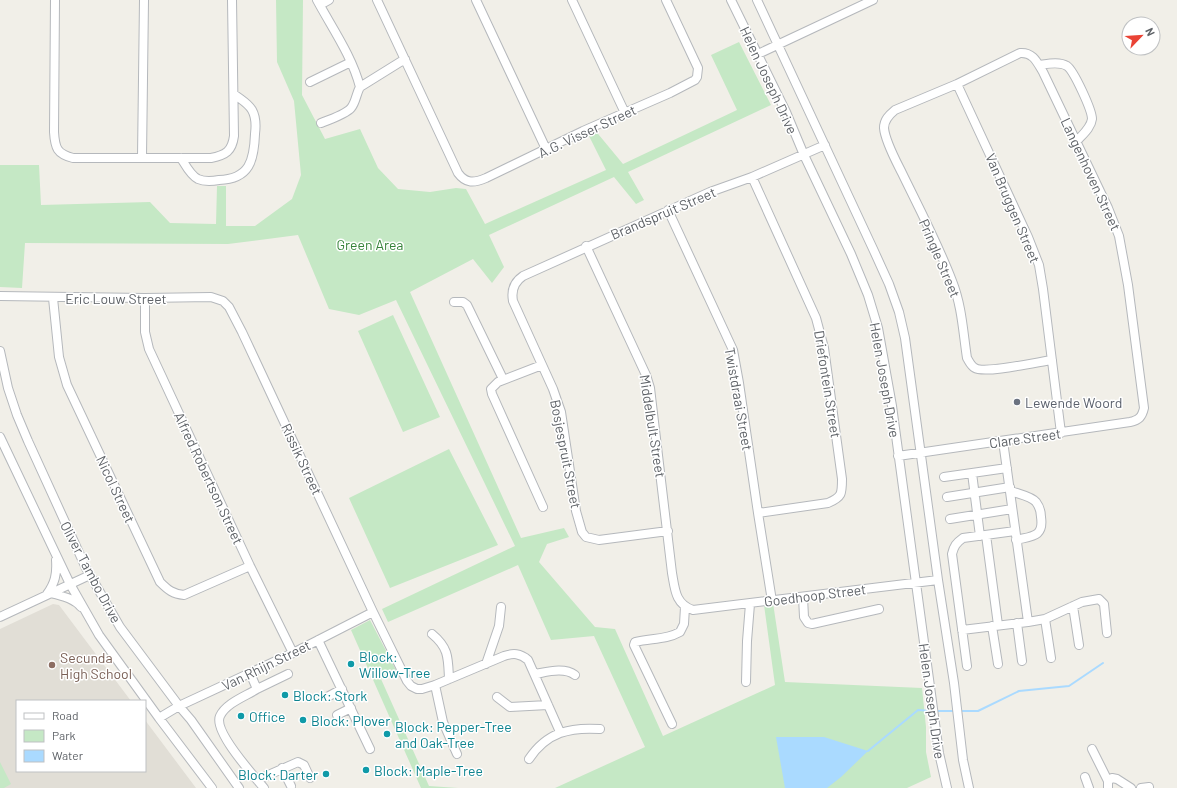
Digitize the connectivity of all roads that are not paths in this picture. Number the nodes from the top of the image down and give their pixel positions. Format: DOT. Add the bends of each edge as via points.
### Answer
graph roads {
  1 [pos="55,0"];
  2 [pos="144,0"];
  3 [pos="232,0"];
  4 [pos="329,0"];
  5 [pos="377,0"];
  6 [pos="476,0"];
  7 [pos="572,0"];
  8 [pos="666,0"];
  9 [pos="731,0"];
  10 [pos="757,0"];
  11 [pos="872,0"];
  12 [pos="318,3"];
  13 [pos="778,44"];
  14 [pos="758,54"];
  15 [pos="405,59"];
  16 [pos="351,62"];
  17 [pos="1039,65"];
  18 [pos="310,82"];
  19 [pos="957,84"];
  20 [pos="360,87"];
  21 [pos="234,94"];
  22 [pos="625,113"];
  23 [pos="321,123"];
  24 [pos="1076,142"];
  25 [pos="825,145"];
  26 [pos="546,149"];
  27 [pos="804,155"];
  28 [pos="142,158"];
  29 [pos="180,158"];
  30 [pos="752,177"];
  31 [pos="668,210"];
  32 [pos="586,246"];
  33 [pos="512,294"];
  34 [pos="0,296"];
  35 [pos="53,298"];
  36 [pos="145,298"];
  37 [pos="454,302"];
  38 [pos="229,307"];
  39 [pos="0,352"];
  40 [pos="1052,360"];
  41 [pos="542,365"];
  42 [pos="503,379"];
  43 [pos="1144,408"];
  44 [pos="1061,433"];
  45 [pos="0,437"];
  46 [pos="1003,442"];
  47 [pos="921,454"];
  48 [pos="898,456"];
  49 [pos="1007,468"];
  50 [pos="972,473"];
  51 [pos="944,477"];
  52 [pos="1010,489"];
  53 [pos="974,492"];
  54 [pos="947,498"];
  55 [pos="543,507"];
  56 [pos="1012,509"];
  57 [pos="758,513"];
  58 [pos="977,514"];
  59 [pos="950,519"];
  60 [pos="668,531"];
  61 [pos="1015,531"];
  62 [pos="983,535"];
  63 [pos="1016,540"];
  64 [pos="55,556"];
  65 [pos="250,566"];
  66 [pos="90,575"];
  67 [pos="938,580"];
  68 [pos="916,583"];
  69 [pos="70,584"];
  70 [pos="49,594"];
  71 [pos="803,597"];
  72 [pos="772,601"];
  73 [pos="750,604"];
  74 [pos="1073,606"];
  75 [pos="501,607"];
  76 [pos="689,609"];
  77 [pos="879,609"];
  78 [pos="85,612"];
  79 [pos="373,612"];
  80 [pos="0,616"];
  81 [pos="1044,619"];
  82 [pos="1028,622"];
  83 [pos="1017,623"];
  84 [pos="995,626"];
  85 [pos="962,630"];
  86 [pos="1107,633"];
  87 [pos="432,634"];
  88 [pos="318,640"];
  89 [pos="1079,645"];
  90 [pos="293,652"];
  91 [pos="1051,658"];
  92 [pos="1022,661"];
  93 [pos="486,664"];
  94 [pos="998,664"];
  95 [pos="967,666"];
  96 [pos="250,673"];
  97 [pos="288,674"];
  98 [pos="535,674"];
  99 [pos="575,675"];
  100 [pos="450,678"];
  101 [pos="746,682"];
  102 [pos="435,685"];
  103 [pos="257,689"];
  104 [pos="342,689"];
  105 [pos="329,696"];
  106 [pos="496,697"];
  107 [pos="146,700"];
  108 [pos="146,700"];
  109 [pos="548,705"];
  110 [pos="179,706"];
  111 [pos="351,708"];
  112 [pos="337,715"];
  113 [pos="159,718"];
  114 [pos="672,724"];
  115 [pos="600,729"];
  116 [pos="560,732"];
  117 [pos="370,749"];
  118 [pos="1092,749"];
  119 [pos="457,754"];
  120 [pos="529,759"];
  121 [pos="282,768"];
  122 [pos="1085,777"];
  123 [pos="310,778"];
  124 [pos="257,780"];
  125 [pos="1108,784"];
  126 [pos="291,786"];
  127 [pos="968,787"];
  128 [pos="212,788"];
  129 [pos="239,788"];
  130 [pos="264,788"];
  131 [pos="947,788"];
  132 [pos="1089,788"];
  133 [pos="1131,788"];
  1 -- 28 [label="street" via="54,132 58,150 64,156 73,158"];
  2 -- 28 [label="street"];
  3 -- 21 [label="street"];
  4 -- 12 [label="street"];
  5 -- 15 [label="street"];
  6 -- 26 [label="street"];
  7 -- 22 [label="street"];
  8 -- 22 [label="street, A.G. Visser Street" via="698,68 697,77 693,82"];
  9 -- 14 [label="street, Helen Joseph Drive"];
  10 -- 13 [label="street, Helen Joseph Drive"];
  11 -- 13 [label="street"];
  12 -- 16 [label="street"];
  13 -- 14 [label="street"];
  13 -- 25 [label="street, Helen Joseph Drive"];
  14 -- 27 [label="street, Helen Joseph Drive"];
  15 -- 20 [label="street"];
  15 -- 26 [label="street, A.G. Visser Street" via="458,173 466,181 478,182"];
  16 -- 18 [label="street"];
  16 -- 20 [label="street"];
  17 -- 19 [label="street, Langenhoven Street" via="1029,54 1020,54"];
  17 -- 24 [label="street, Langenhoven Street"];
  17 -- 24 [label="street" via="1061,64 1070,69 1090,108 1090,125"];
  19 -- 40 [label="street, Van Bruggen Street" via="1039,265"];
  19 -- 40 [label="street, Pringle Street" via="894,110 885,122 886,136 957,293 967,358 971,364 975,368 988,370"];
  20 -- 23 [label="street" via="351,108"];
  21 -- 29 [label="street" via="234,136 233,145 228,151 223,156 211,158"];
  21 -- 29 [label="street" via="249,106 255,116 254,157 246,171 233,178 204,181 194,176"];
  22 -- 26 [label="street, A.G. Visser Street"];
  24 -- 43 [label="street, Langenhoven Street" via="1119,236"];
  25 -- 27 [label="street, Brandspruit Street"];
  25 -- 47 [label="street, Helen Joseph Drive" via="889,284 899,312"];
  27 -- 30 [label="street, Brandspruit Street"];
  27 -- 48 [label="street, Helen Joseph Drive" via="868,295 878,328"];
  28 -- 29 [label="street"];
  30 -- 31 [label="street, Brandspruit Street"];
  30 -- 57 [label="street, Driefontein Street" via="816,318 824,348 842,479 841,495 828,503"];
  31 -- 32 [label="street, Brandspruit Street"];
  31 -- 57 [label="street, Twistdraai Street" via="732,350"];
  32 -- 33 [label="street, Brandspruit Street" via="523,276 517,280"];
  32 -- 60 [label="street, Middelbult Street" via="646,375 651,396"];
  33 -- 41 [label="street, Bosjespruit Street" via="518,314"];
  34 -- 35 [label="street, Eric Louw Street"];
  35 -- 36 [label="street, Eric Louw Street"];
  35 -- 65 [label="street, Nicol Street" via="59,357 67,384 160,582 168,591 184,595"];
  36 -- 38 [label="street, Eric Louw Street" via="211,297 223,301"];
  36 -- 65 [label="street, Alfred Robertson Street" via="145,332 149,349"];
  37 -- 42 [label="street" via="463,302 467,305"];
  38 -- 79 [label="street, Rissik Street"];
  39 -- 66 [label="street, Oliver Tambo Drive" via="17,415"];
  40 -- 44 [label="street, Van Bruggen Street"];
  41 -- 42 [label="street"];
  41 -- 60 [label="street, Bosjespruit Street" via="561,412 576,510 582,532 586,537 599,540"];
  42 -- 55 [label="street" via="493,385 492,394"];
  43 -- 44 [label="street, Clare Street" via="1143,415 1136,421"];
  44 -- 46 [label="street, Clare Street"];
  45 -- 64 [label="street, Oliver Tambo Drive"];
  46 -- 47 [label="street, Clare Street"];
  46 -- 49 [label="street"];
  47 -- 48 [label="street, Clare Street"];
  47 -- 67 [label="street, Helen Joseph Drive"];
  48 -- 68 [label="street, Helen Joseph Drive"];
  49 -- 50 [label="street"];
  49 -- 52 [label="street"];
  50 -- 51 [label="street"];
  50 -- 53 [label="street"];
  52 -- 53 [label="street"];
  52 -- 56 [label="street"];
  52 -- 63 [label="street" via="1036,502 1042,521 1040,531"];
  53 -- 54 [label="street"];
  53 -- 58 [label="street"];
  56 -- 58 [label="street"];
  56 -- 61 [label="street"];
  57 -- 72 [label="street, Twistdraai Street"];
  58 -- 59 [label="street"];
  58 -- 62 [label="street"];
  60 -- 76 [label="street, Middelbult Street" via="675,589 678,598"];
  61 -- 62 [label="street"];
  61 -- 63 [label="street"];
  62 -- 84 [label="street"];
  62 -- 85 [label="street" via="963,538 956,543 952,554"];
  63 -- 82 [label="street"];
  64 -- 69 [label="street, Oliver Tambo Drive"];
  64 -- 70 [label="street" via="57,571"];
  65 -- 90 [label="street, Alfred Robertson Street"];
  66 -- 69 [label="street"];
  66 -- 110 [label="street, Oliver Tambo Drive" via="120,627"];
  67 -- 68 [label="street, Goedhoop Street"];
  67 -- 127 [label="street, Helen Joseph Drive"];
  68 -- 71 [label="street, Goedhoop Street"];
  68 -- 131 [label="street, Helen Joseph Drive" via="939,753"];
  69 -- 70 [label="street"];
  69 -- 78 [label="street, Oliver Tambo Drive"];
  70 -- 78 [label="street" via="63,596 78,603"];
  70 -- 80 [label="street"];
  71 -- 72 [label="street, Goedhoop Street"];
  71 -- 77 [label="street" via="804,617 812,624"];
  72 -- 73 [label="street, Goedhoop Street"];
  73 -- 76 [label="street, Goedhoop Street"];
  73 -- 101 [label="street"];
  74 -- 81 [label="street"];
  74 -- 86 [label="street" via="1089,600 1102,601"];
  74 -- 89 [label="street"];
  75 -- 93 [label="street" via="499,626"];
  76 -- 114 [label="street" via="680,632 650,641 638,641 634,645"];
  78 -- 108 [label="street, Oliver Tambo Drive"];
  79 -- 88 [label="street, Van Rhijn Street"];
  79 -- 102 [label="street, Rissik Street" via="411,686 422,689"];
  81 -- 82 [label="street"];
  81 -- 91 [label="street"];
  82 -- 83 [label="street"];
  83 -- 84 [label="street"];
  83 -- 92 [label="street"];
  84 -- 85 [label="street"];
  84 -- 94 [label="street"];
  85 -- 95 [label="street"];
  87 -- 100 [label="street" via="442,642 445,649"];
  88 -- 90 [label="street, Van Rhijn Street"];
  88 -- 104 [label="street"];
  90 -- 96 [label="street, Van Rhijn Street"];
  93 -- 98 [label="street, Rissik Street" via="504,656 519,654 528,660"];
  93 -- 100 [label="street, Rissik Street"];
  96 -- 103 [label="street"];
  96 -- 110 [label="street, Van Rhijn Street"];
  97 -- 103 [label="street"];
  98 -- 99 [label="street" via="567,671"];
  98 -- 109 [label="street"];
  100 -- 102 [label="street, Rissik Street"];
  102 -- 119 [label="street" via="443,722"];
  103 -- 124 [label="street" via="227,707 219,717 221,731"];
  104 -- 105 [label="street"];
  104 -- 111 [label="street"];
  106 -- 109 [label="street" via="510,707"];
  107 -- 113 [label="street, Oliver Tambo Drive"];
  109 -- 116 [label="street"];
  110 -- 113 [label="street, Van Rhijn Street"];
  110 -- 129 [label="street, Oliver Tambo Drive"];
  111 -- 112 [label="street"];
  111 -- 117 [label="street"];
  113 -- 128 [label="street, Oliver Tambo Drive"];
  115 -- 116 [label="street"];
  116 -- 120 [label="street" via="542,744"];
  118 -- 125 [label="street"];
  121 -- 123 [label="street" via="302,763"];
  121 -- 124 [label="street"];
  121 -- 126 [label="street"];
  122 -- 132 [label="street"];
  124 -- 130 [label="street"];
  125 -- 133 [label="street" via="1112,778"];
}
